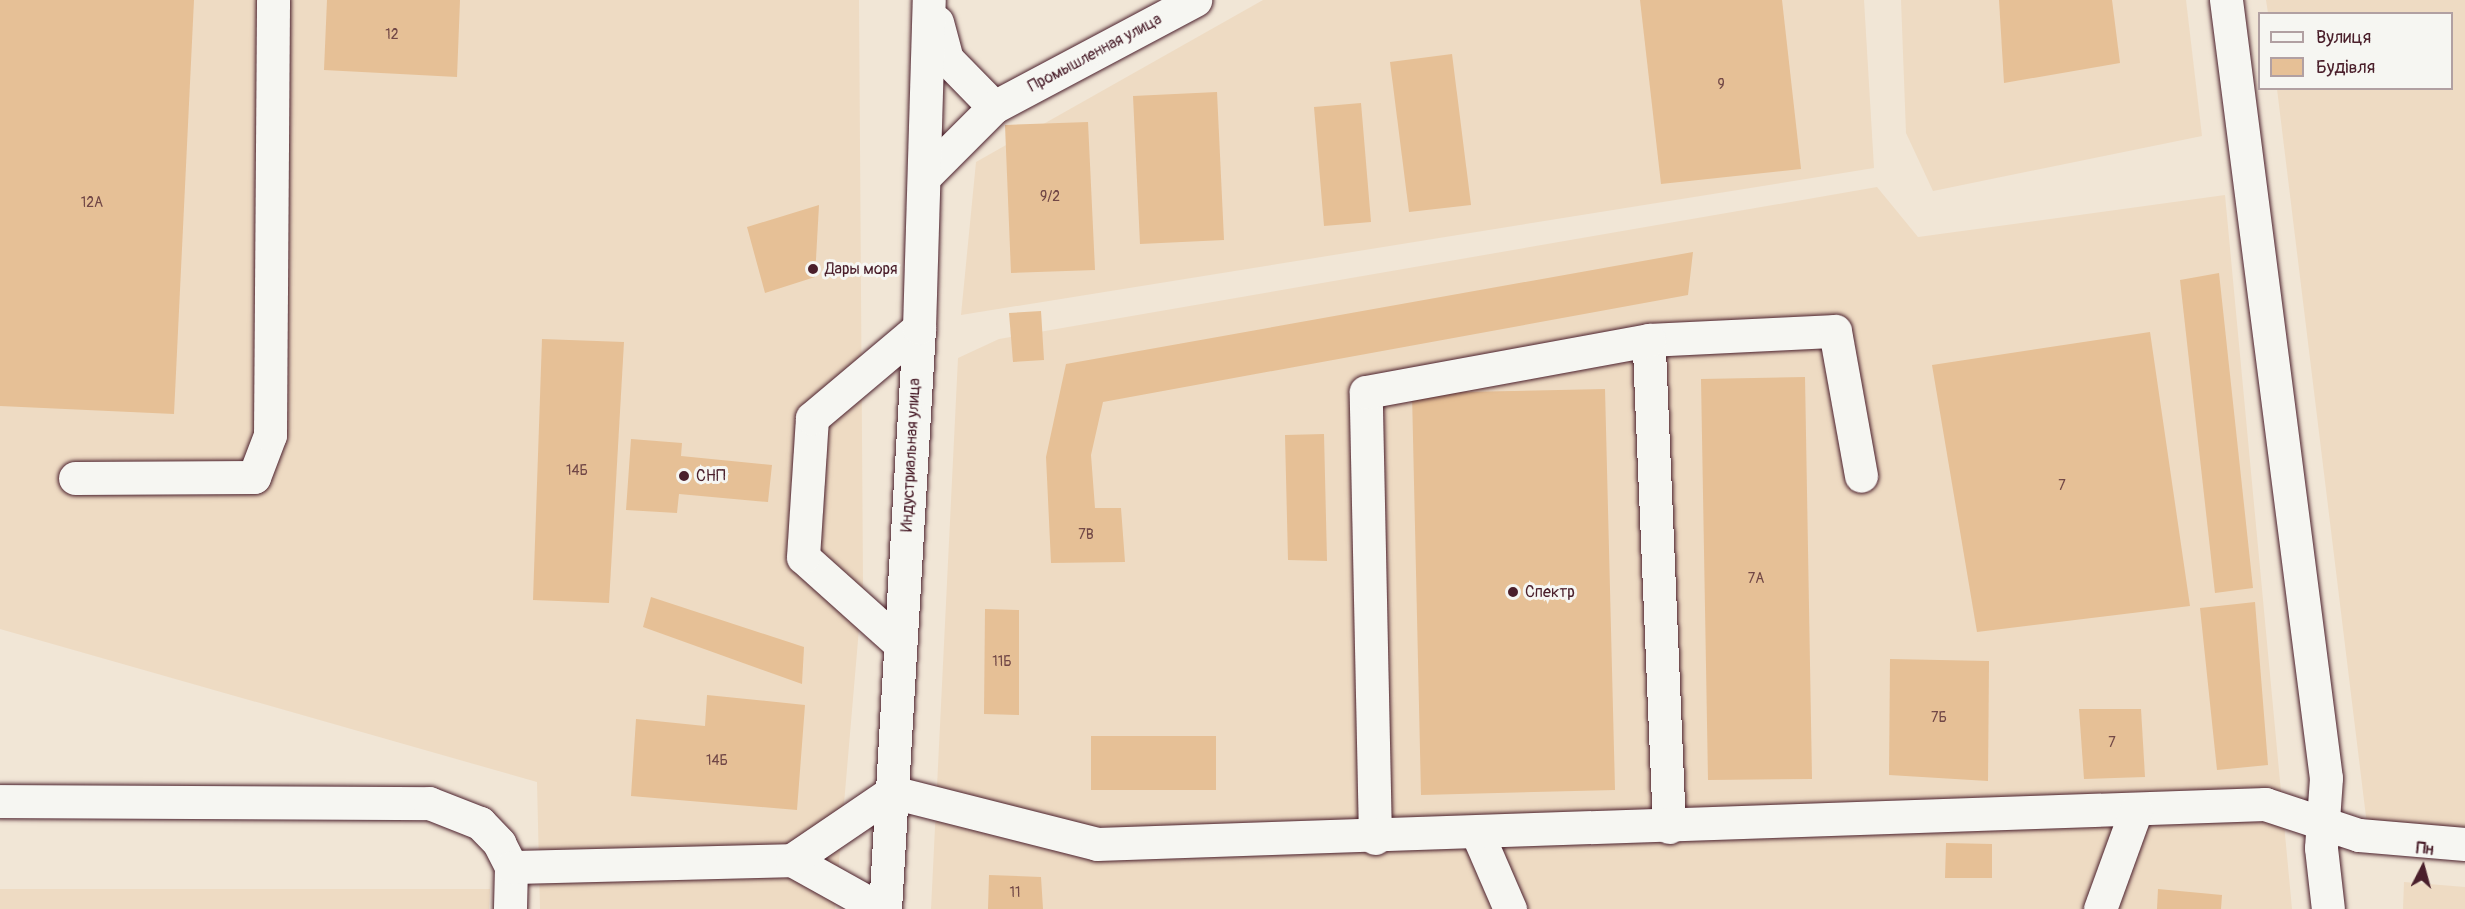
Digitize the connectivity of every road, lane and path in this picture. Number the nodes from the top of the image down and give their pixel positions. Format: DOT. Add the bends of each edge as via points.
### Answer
graph roads {
  1 [pos="273,0"];
  2 [pos="930,0"];
  3 [pos="1195,0"];
  4 [pos="2226,0"];
  5 [pos="994,107"];
  6 [pos="926,175"];
  7 [pos="919,328"];
  8 [pos="1649,340"];
  9 [pos="1861,476"];
  10 [pos="75,478"];
  11 [pos="900,644"];
  12 [pos="892,792"];
  13 [pos="0,801"];
  14 [pos="2136,810"];
  15 [pos="2323,823"];
  16 [pos="1668,827"];
  17 [pos="1478,835"];
  18 [pos="1375,838"];
  19 [pos="2465,844"];
  20 [pos="792,860"];
  21 [pos="511,867"];
  22 [pos="510,909"];
  23 [pos="880,909"];
  24 [pos="885,909"];
  25 [pos="1510,909"];
  26 [pos="2100,909"];
  27 [pos="2328,909"];
  1 -- 10 [label="street" via="270,435 254,477"];
  2 -- 5 [label="street" via="947,59"];
  2 -- 6 [label="street, Индустриальная улица"];
  3 -- 5 [label="street, Промышленная улица"];
  4 -- 15 [label="street" via="2326,778"];
  5 -- 6 [label="street, Промышленная улица"];
  6 -- 7 [label="street, Индустриальная улица"];
  7 -- 11 [label="street, Индустриальная улица"];
  7 -- 11 [label="street" via="812,418 803,556"];
  8 -- 9 [label="street" via="1835,331"];
  8 -- 16 [label="street"];
  8 -- 18 [label="street" via="1366,392"];
  11 -- 12 [label="street, Индустриальная улица"];
  12 -- 18 [label="street" via="1097,844"];
  12 -- 20 [label="street"];
  12 -- 24 [label="street, Индустриальная улица"];
  13 -- 21 [label="street" via="429,803 480,823"];
  14 -- 15 [label="street" via="2265,804"];
  14 -- 16 [label="street"];
  14 -- 26 [label="street"];
  15 -- 19 [label="street" via="2359,835"];
  15 -- 27 [label="street"];
  16 -- 17 [label="street"];
  17 -- 18 [label="street"];
  17 -- 25 [label="street"];
  20 -- 21 [label="street"];
  20 -- 23 [label="street"];
  21 -- 22 [label="street"];
}
